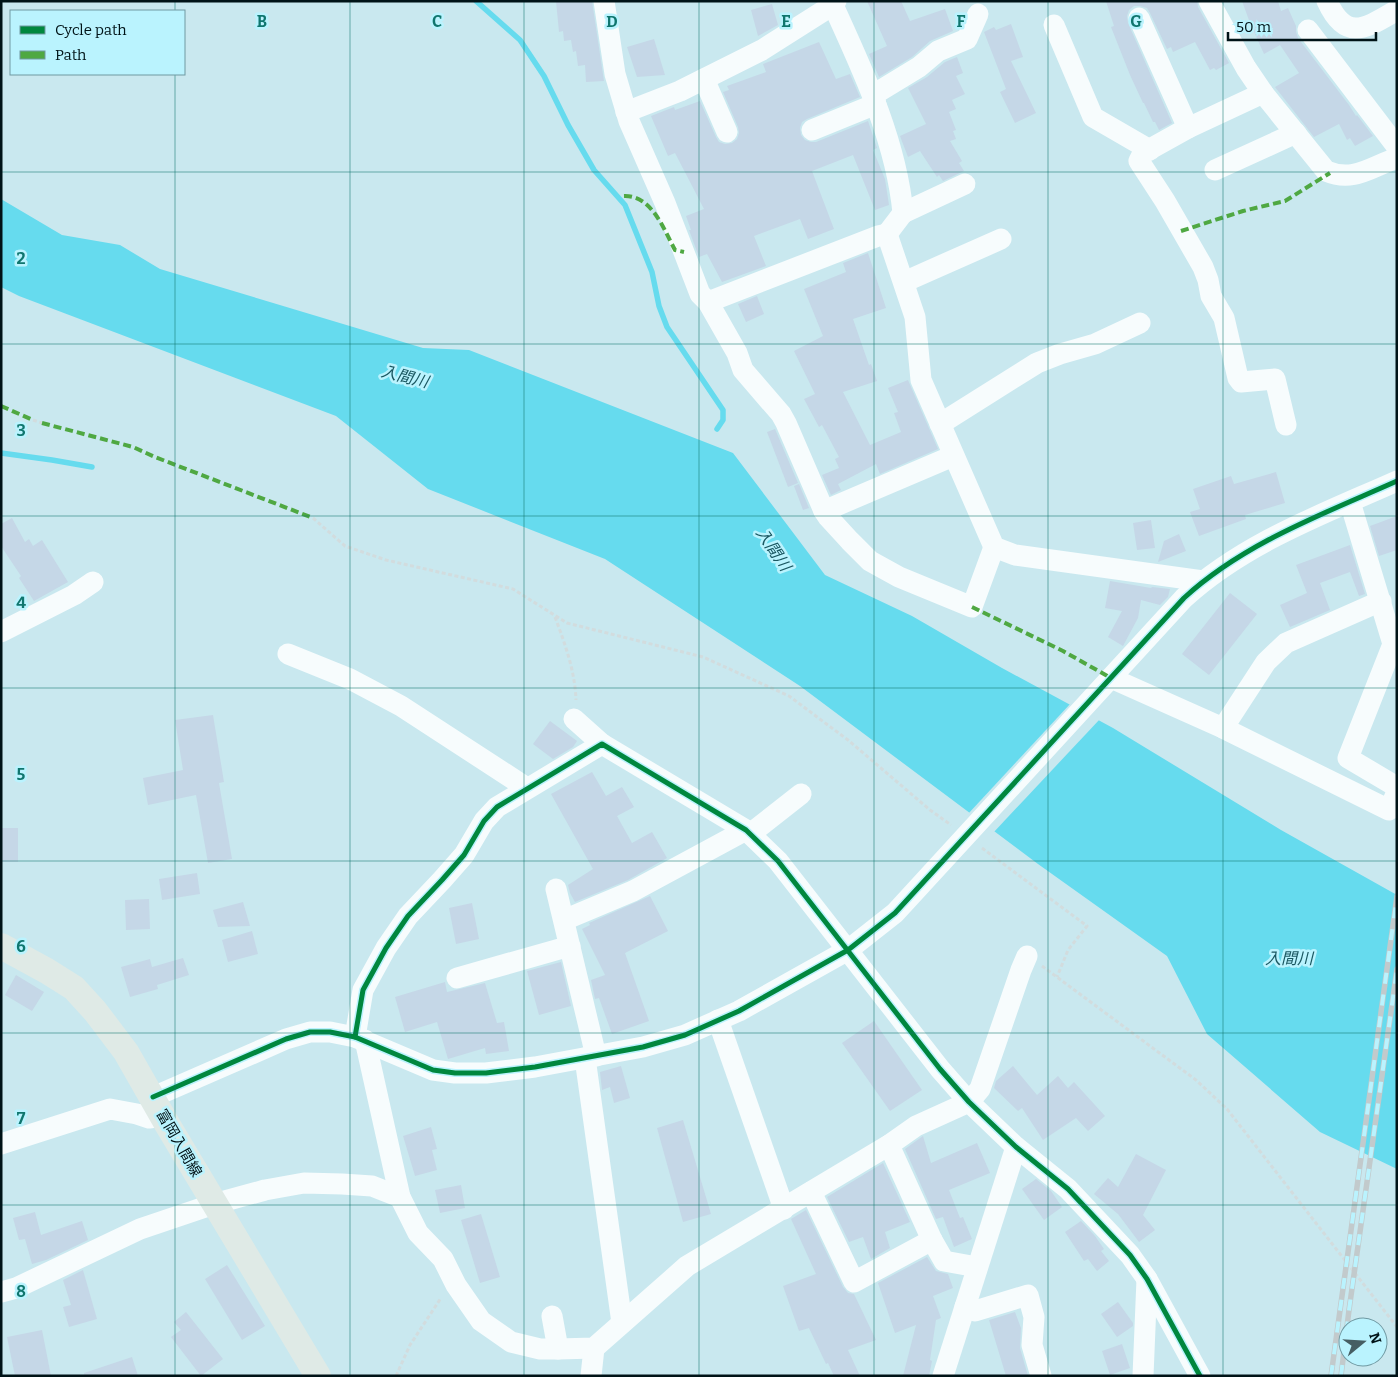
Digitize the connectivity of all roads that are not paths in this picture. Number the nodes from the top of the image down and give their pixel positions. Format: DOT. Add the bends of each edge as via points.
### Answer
graph roads {
  1 [pos="604,1"];
  2 [pos="1209,1"];
  3 [pos="1327,1"];
  4 [pos="834,3"];
  5 [pos="1397,10"];
  6 [pos="978,14"];
  7 [pos="1139,18"];
  8 [pos="1054,24"];
  9 [pos="1308,30"];
  10 [pos="704,79"];
  11 [pos="1263,92"];
  12 [pos="874,99"];
  13 [pos="626,112"];
  14 [pos="1188,128"];
  15 [pos="812,130"];
  16 [pos="727,132"];
  17 [pos="1296,133"];
  18 [pos="1397,147"];
  19 [pos="1150,150"];
  20 [pos="1397,158"];
  21 [pos="1215,170"];
  22 [pos="965,184"];
  23 [pos="903,213"];
  24 [pos="887,234"];
  25 [pos="1001,239"];
  26 [pos="904,282"];
  27 [pos="708,302"];
  28 [pos="1140,323"];
  29 [pos="940,424"];
  30 [pos="1286,425"];
  31 [pos="953,456"];
  32 [pos="1397,481"];
  33 [pos="1350,502"];
  34 [pos="824,511"];
  35 [pos="994,547"];
  36 [pos="1202,581"];
  37 [pos="93,582"];
  38 [pos="1381,601"];
  39 [pos="1,632"];
  40 [pos="288,654"];
  41 [pos="1106,683"];
  42 [pos="574,719"];
  43 [pos="1223,728"];
  44 [pos="602,744"];
  45 [pos="1397,787"];
  46 [pos="527,788"];
  47 [pos="1397,792"];
  48 [pos="801,794"];
  49 [pos="748,832"];
  50 [pos="556,889"];
  51 [pos="564,920"];
  52 [pos="1,946"];
  53 [pos="570,946"];
  54 [pos="848,950"];
  55 [pos="1027,956"];
  56 [pos="456,978"];
  57 [pos="718,1020"];
  58 [pos="360,1039"];
  59 [pos="590,1057"];
  60 [pos="970,1102"];
  61 [pos="158,1106"];
  62 [pos="1,1144"];
  63 [pos="890,1146"];
  64 [pos="1016,1147"];
  65 [pos="811,1192"];
  66 [pos="400,1197"];
  67 [pos="214,1204"];
  68 [pos="784,1209"];
  69 [pos="932,1240"];
  70 [pos="978,1267"];
  71 [pos="1147,1279"];
  72 [pos="1,1292"];
  73 [pos="965,1306"];
  74 [pos="552,1316"];
  75 [pos="622,1323"];
  76 [pos="594,1348"];
  77 [pos="558,1349"];
  78 [pos="318,1376"];
  79 [pos="591,1376"];
  80 [pos="943,1376"];
  81 [pos="1040,1376"];
  82 [pos="1143,1376"];
  83 [pos="1200,1376"];
  1 -- 13 [label="street" via="615,74"];
  2 -- 11 [label="street"];
  3 -- 5 [label="street" via="1341,24 1356,29 1367,27"];
  4 -- 10 [label="street" via="762,50"];
  4 -- 12 [label="street"];
  6 -- 12 [label="street" via="967,39 938,51"];
  7 -- 14 [label="street"];
  8 -- 19 [label="street" via="1092,117"];
  9 -- 18 [label="street"];
  10 -- 13 [label="street"];
  10 -- 16 [label="street"];
  11 -- 14 [label="street"];
  11 -- 17 [label="street"];
  12 -- 15 [label="street"];
  12 -- 23 [label="street" via="898,177"];
  13 -- 27 [label="street" via="700,294"];
  14 -- 19 [label="street"];
  17 -- 20 [label="street" via="1326,171 1333,174 1362,174"];
  17 -- 21 [label="street"];
  19 -- 30 [label="street" via="1143,153 1139,161 1203,267 1211,296 1224,318 1238,378 1241,382 1275,379"];
  22 -- 23 [label="street"];
  23 -- 24 [label="street"];
  24 -- 26 [label="street"];
  24 -- 27 [label="street"];
  25 -- 26 [label="street"];
  26 -- 29 [label="street" via="915,317 921,380"];
  27 -- 34 [label="street" via="743,370 786,423"];
  28 -- 29 [label="street" via="1094,344 1037,363"];
  29 -- 31 [label="street"];
  31 -- 34 [label="street"];
  31 -- 35 [label="street"];
  32 -- 33 [label="street"];
  33 -- 36 [label="street" via="1262,543"];
  33 -- 38 [label="street"];
  34 -- 35 [label="street" via="870,560 972,607"];
  35 -- 36 [label="street" via="1016,556"];
  36 -- 41 [label="street"];
  37 -- 39 [label="street"];
  38 -- 43 [label="street" via="1286,643 1266,662"];
  38 -- 45 [label="street" via="1393,644 1348,758"];
  40 -- 46 [label="street" via="350,679 402,706"];
  41 -- 43 [label="street"];
  41 -- 54 [label="street" via="895,913"];
  42 -- 44 [label="street"];
  43 -- 47 [label="street" via="1389,810"];
  44 -- 46 [label="street"];
  44 -- 49 [label="street"];
  46 -- 58 [label="street" via="497,807 484,820 464,855 408,916 386,948 363,990"];
  48 -- 49 [label="street"];
  49 -- 51 [label="street" via="633,891"];
  49 -- 54 [label="street" via="778,861"];
  50 -- 51 [label="street"];
  51 -- 53 [label="street"];
  52 -- 61 [label="main road, 富岡入間線" via="74,988 126,1052"];
  53 -- 56 [label="street"];
  53 -- 59 [label="street"];
  54 -- 57 [label="street"];
  54 -- 60 [label="street" via="940,1069"];
  55 -- 60 [label="street" via="980,1089"];
  57 -- 59 [label="street" via="686,1035"];
  57 -- 68 [label="street"];
  58 -- 59 [label="street" via="433,1070 456,1073 486,1073"];
  58 -- 61 [label="street" via="330,1032 310,1032 286,1039"];
  58 -- 66 [label="street"];
  59 -- 75 [label="street"];
  60 -- 63 [label="street" via="916,1126"];
  60 -- 64 [label="street"];
  61 -- 62 [label="street" via="149,1118 110,1109"];
  61 -- 67 [label="main road, 富岡入間線"];
  63 -- 65 [label="street"];
  63 -- 69 [label="street"];
  64 -- 70 [label="street"];
  64 -- 71 [label="street" via="1068,1189 1130,1255"];
  65 -- 68 [label="street"];
  65 -- 69 [label="street" via="854,1282"];
  66 -- 67 [label="street" via="372,1186 304,1183"];
  66 -- 77 [label="street" via="418,1232 443,1260 481,1321 511,1342 540,1349"];
  67 -- 72 [label="street" via="140,1229 16,1288"];
  67 -- 78 [label="main road, 富岡入間線"];
  68 -- 75 [label="street" via="687,1266"];
  69 -- 70 [label="street" via="944,1261"];
  70 -- 73 [label="street"];
  71 -- 82 [label="street"];
  71 -- 83 [label="street"];
  73 -- 80 [label="street"];
  73 -- 81 [label="street" via="975,1311 1028,1294 1034,1317 1032,1345"];
  74 -- 77 [label="street"];
  75 -- 76 [label="street"];
  76 -- 77 [label="street"];
  76 -- 79 [label="street"];
}
